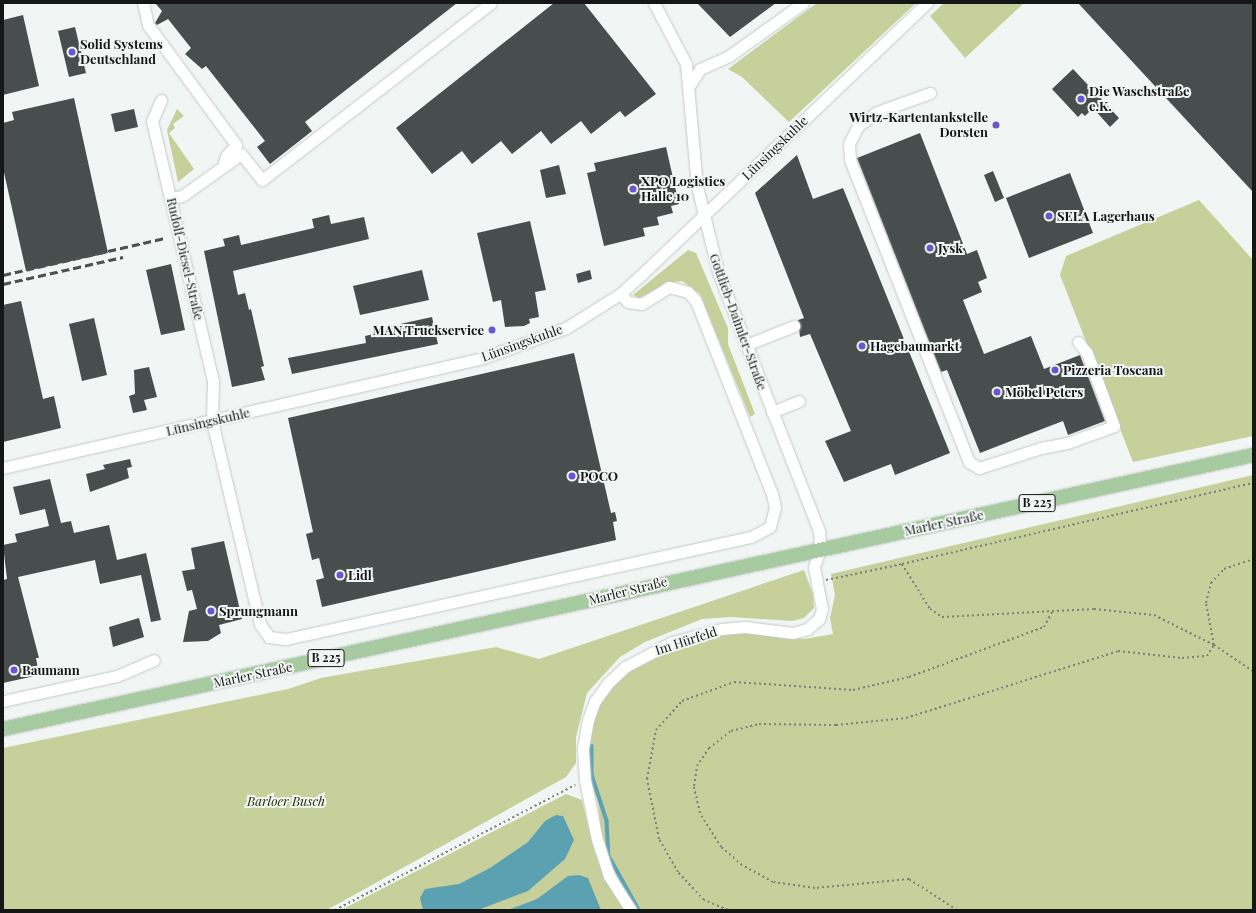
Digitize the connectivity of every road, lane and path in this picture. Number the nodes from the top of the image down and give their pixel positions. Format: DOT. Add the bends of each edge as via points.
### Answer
graph roads {
  1 [pos="143,3"];
  2 [pos="491,3"];
  3 [pos="654,3"];
  4 [pos="803,3"];
  5 [pos="927,3"];
  6 [pos="689,86"];
  7 [pos="930,93"];
  8 [pos="160,100"];
  9 [pos="224,164"];
  10 [pos="170,198"];
  11 [pos="703,217"];
  12 [pos="620,294"];
  13 [pos="794,326"];
  14 [pos="1078,342"];
  15 [pos="746,345"];
  16 [pos="799,401"];
  17 [pos="772,412"];
  18 [pos="212,421"];
  19 [pos="1253,455"];
  20 [pos="3,468"];
  21 [pos="1253,482"];
  22 [pos="820,548"];
  23 [pos="1253,559"];
  24 [pos="902,564"];
  25 [pos="817,582"];
  26 [pos="1053,610"];
  27 [pos="1214,645"];
  28 [pos="154,660"];
  29 [pos="1253,671"];
  30 [pos="3,701"];
  31 [pos="3,729"];
  32 [pos="585,780"];
  33 [pos="335,910"];
  34 [pos="631,910"];
  35 [pos="728,910"];
  36 [pos="957,910"];
  1 -- 9 [label="street" via="148,25 236,145 226,156"];
  2 -- 9 [label="street" via="262,180 241,154"];
  3 -- 6 [label="street, Gottlieb-Daimler-Straße" via="686,64"];
  4 -- 6 [label="street" via="729,56 700,69"];
  5 -- 11 [label="street, Lünsingskuhle"];
  6 -- 11 [label="street, Gottlieb-Daimler-Straße" via="697,187"];
  7 -- 14 [label="street" via="877,112 858,126 849,144 850,160 969,462 979,468 1041,448 1067,443 1114,426 1087,353"];
  8 -- 10 [label="street, Rudolf-Diesel-Straße" via="152,122"];
  9 -- 10 [label="street" via="182,196"];
  10 -- 18 [label="street, Rudolf-Diesel-Straße" via="213,381"];
  11 -- 12 [label="street, Lünsingskuhle"];
  11 -- 15 [label="street, Gottlieb-Daimler-Straße" via="718,275"];
  12 -- 18 [label="street, Lünsingskuhle" via="566,328 506,352"];
  12 -- 18 [label="street, Rudolf-Diesel-Straße" via="628,302 642,304 670,288 688,292 696,301 772,494 775,507 770,527 763,533 286,639 269,637 260,624"];
  13 -- 15 [label="street"];
  15 -- 17 [label="street, Gottlieb-Daimler-Straße"];
  16 -- 17 [label="street"];
  17 -- 22 [label="street, Gottlieb-Daimler-Straße" via="815,516"];
  18 -- 20 [label="street, Lünsingskuhle"];
  19 -- 22 [label="main road, Marler Straße / B 225"];
  21 -- 24 [label="path"];
  22 -- 25 [label="street, Im Hürfeld" via="814,567"];
  22 -- 31 [label="main road, Marler Straße / B 225"];
  23 -- 27 [label="path" via="1224,569 1212,583 1206,604"];
  24 -- 25 [label="path"];
  24 -- 26 [label="path" via="930,609 942,617"];
  25 -- 32 [label="street, Im Hürfeld" via="822,608 819,619 807,629 793,633 745,627 722,629 672,642 625,667 608,683 588,720 583,748"];
  26 -- 27 [label="path" via="1094,609 1154,615"];
  26 -- 35 [label="path" via="1044,627 909,677 853,690 734,682 682,701 656,730 647,779 659,840 678,872 704,900"];
  27 -- 29 [label="path"];
  27 -- 36 [label="path" via="1207,656 1182,658 1118,651 906,718 836,725 759,724 731,731 708,748 697,766 694,786 700,813 721,847 742,866 773,882 815,888 909,878"];
  28 -- 30 [label="street" via="117,676"];
  32 -- 33 [label="path"];
  32 -- 34 [label="street, Im Hürfeld" via="597,840 609,876"];
}
